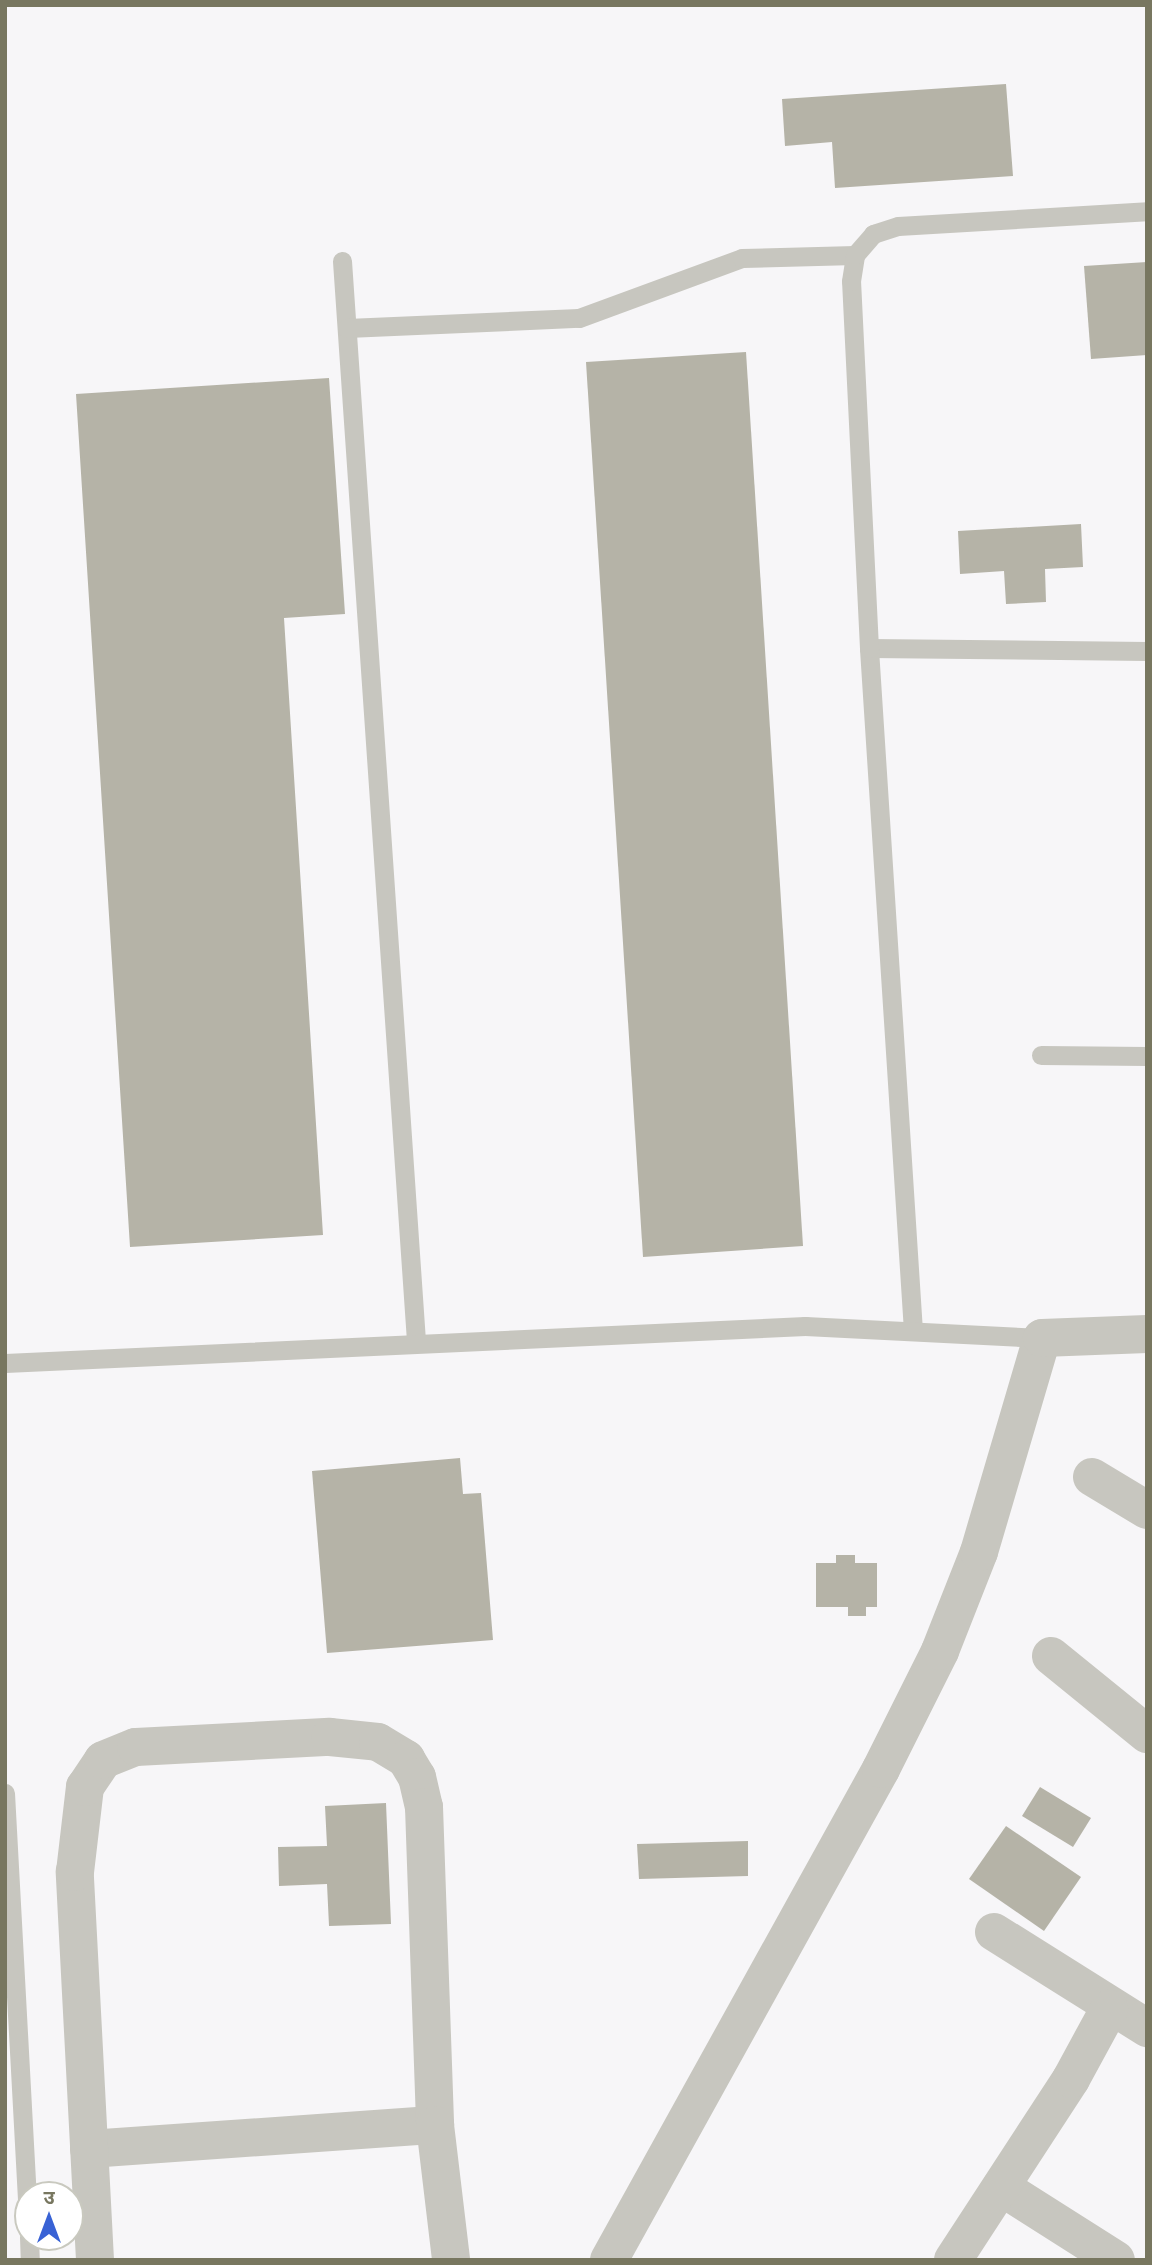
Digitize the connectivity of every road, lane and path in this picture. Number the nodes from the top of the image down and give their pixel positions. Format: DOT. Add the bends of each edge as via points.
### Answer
graph roads {
  1 [pos="1147,211"];
  2 [pos="855,255"];
  3 [pos="342,261"];
  4 [pos="347,328"];
  5 [pos="869,648"];
  6 [pos="1147,651"];
  7 [pos="1041,1055"];
  8 [pos="1147,1056"];
  9 [pos="913,1331"];
  10 [pos="1147,1334"];
  11 [pos="1042,1338"];
  12 [pos="416,1341"];
  13 [pos="5,1363"];
  14 [pos="1092,1477"];
  15 [pos="1147,1510"];
  16 [pos="1051,1656"];
  17 [pos="1147,1734"];
  18 [pos="5,1793"];
  19 [pos="994,1932"];
  20 [pos="1109,2009"];
  21 [pos="1147,2028"];
  22 [pos="435,2125"];
  23 [pos="89,2149"];
  24 [pos="26,2181"];
  25 [pos="1001,2187"];
  26 [pos="95,2260"];
  27 [pos="451,2260"];
  28 [pos="609,2260"];
  29 [pos="953,2260"];
  30 [pos="1115,2260"];
  1 -- 2 [label="lane" via="898,226 873,234"];
  2 -- 4 [label="lane" via="742,258 579,318"];
  2 -- 5 [label="lane" via="851,281"];
  3 -- 4 [label="lane"];
  4 -- 12 [label="lane"];
  5 -- 6 [label="lane"];
  5 -- 9 [label="lane"];
  7 -- 8 [label="lane"];
  9 -- 11 [label="lane"];
  9 -- 12 [label="lane" via="805,1326"];
  10 -- 11 [label="street"];
  11 -- 28 [label="street" via="979,1552 940,1651 881,1769"];
  12 -- 13 [label="lane"];
  14 -- 15 [label="street"];
  16 -- 17 [label="street"];
  18 -- 24 [label="lane"];
  19 -- 20 [label="street"];
  20 -- 21 [label="street"];
  20 -- 25 [label="street" via="1071,2079"];
  22 -- 23 [label="street"];
  22 -- 23 [label="street" via="424,1807 417,1777 406,1759 378,1742 330,1737 136,1747 103,1760 85,1787 77,1829"];
  22 -- 27 [label="street"];
  23 -- 26 [label="street"];
  25 -- 29 [label="street"];
  25 -- 30 [label="street"];
}
